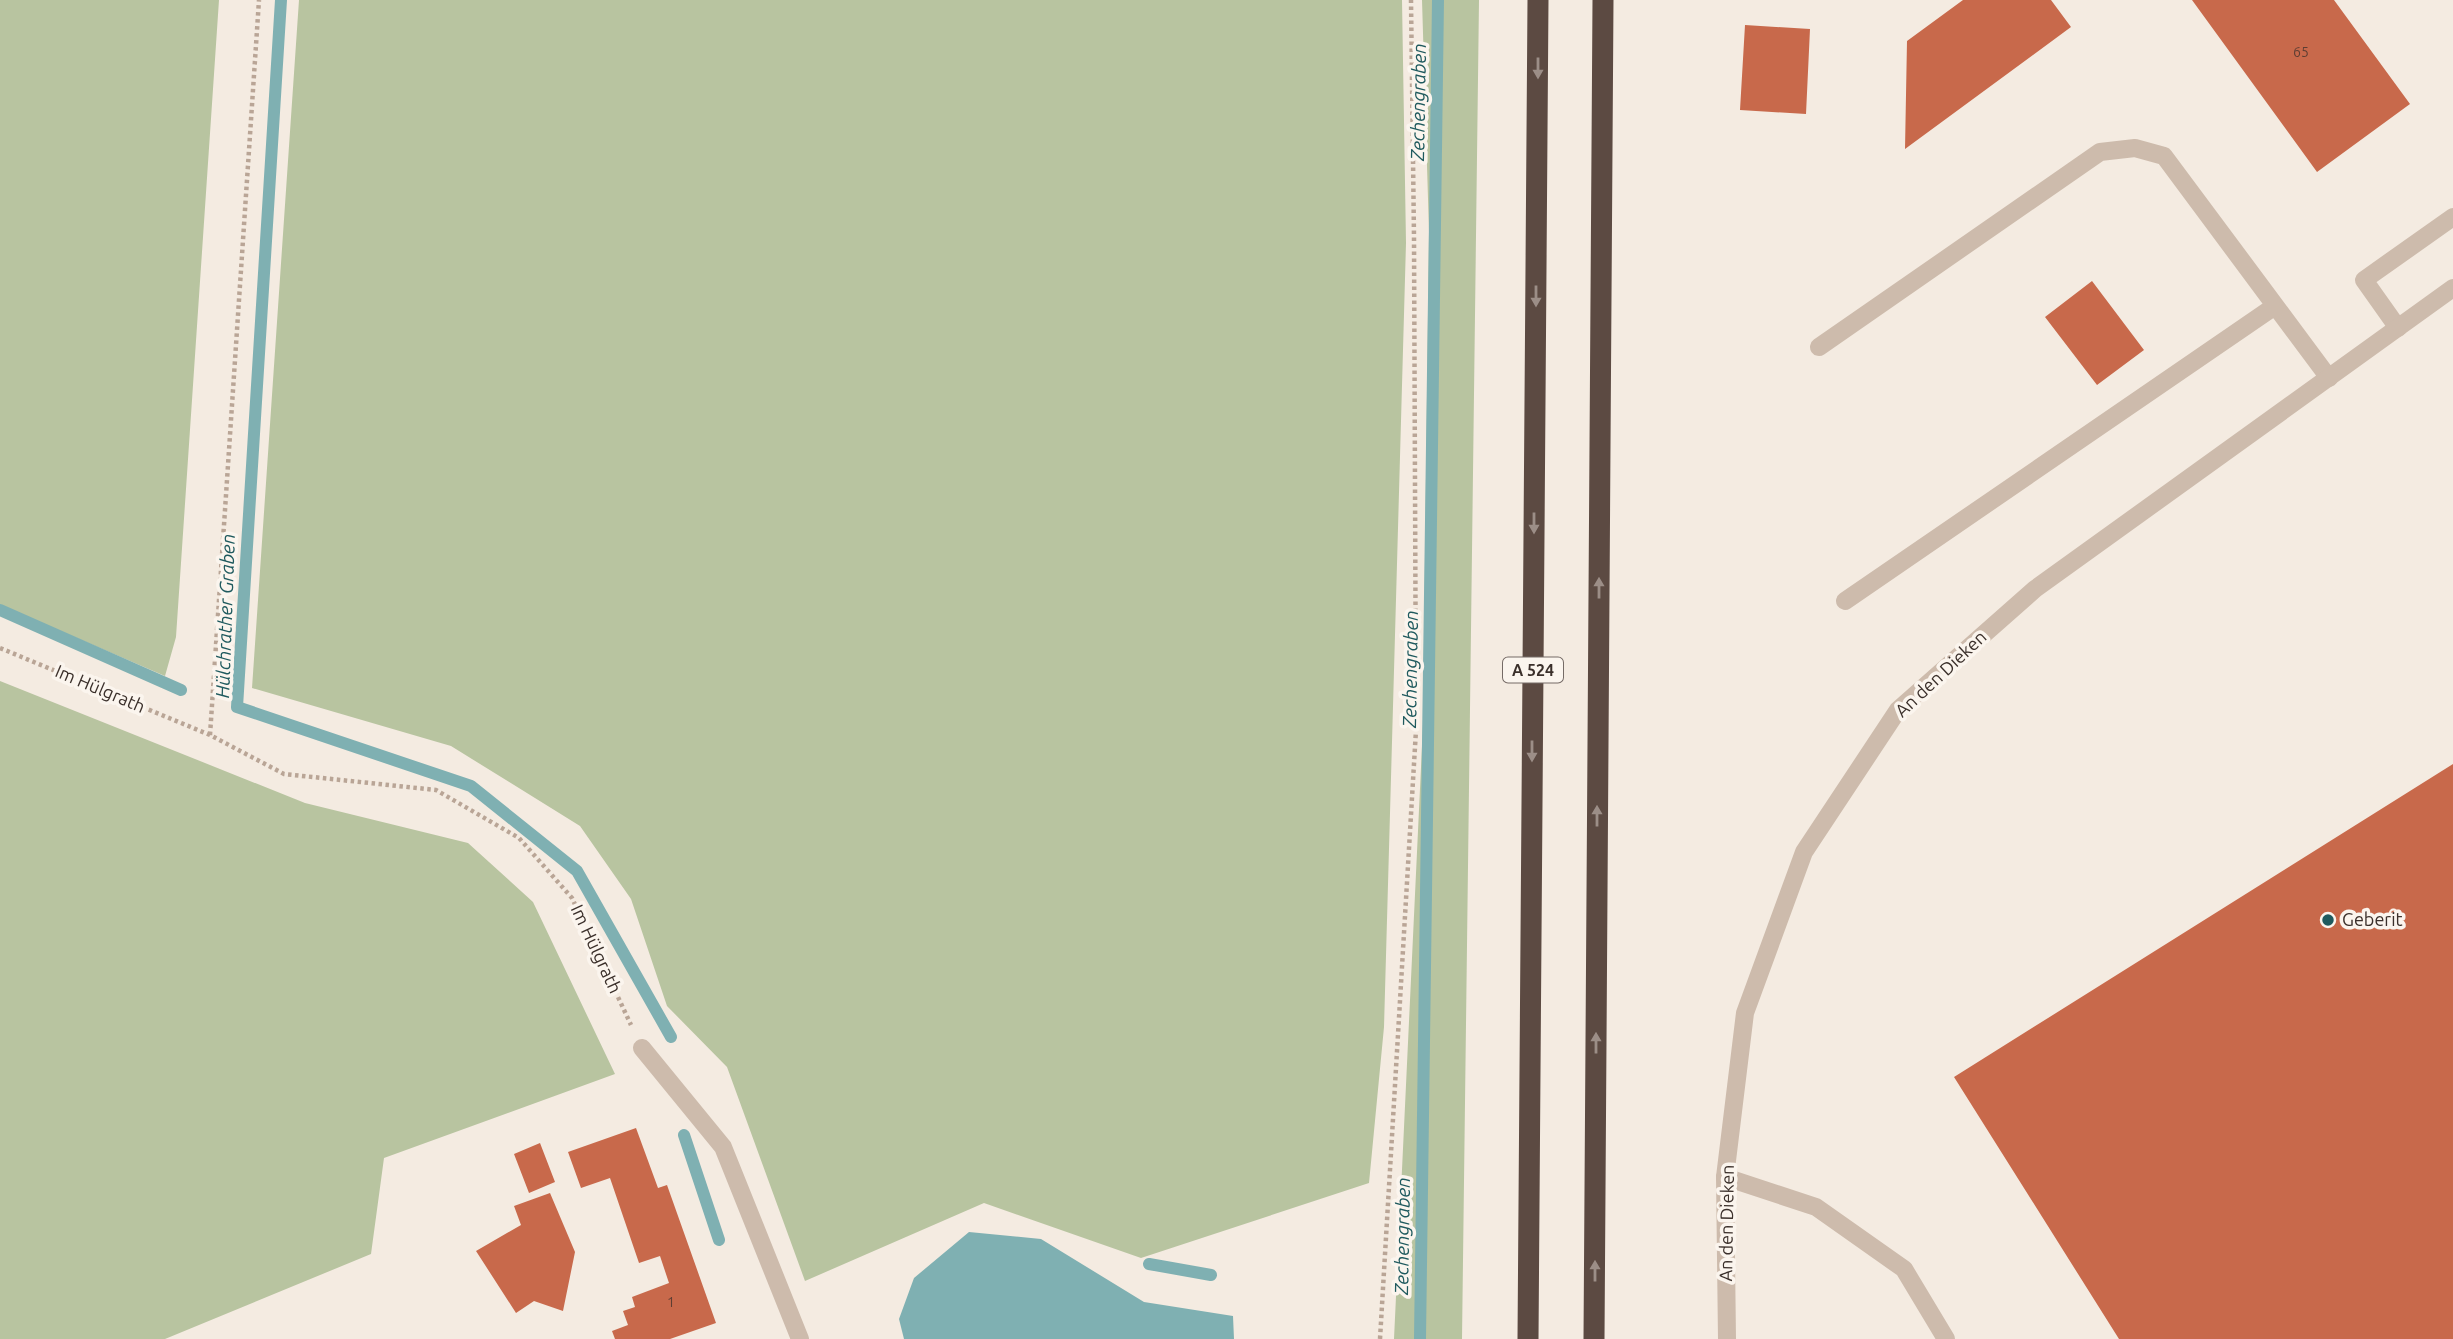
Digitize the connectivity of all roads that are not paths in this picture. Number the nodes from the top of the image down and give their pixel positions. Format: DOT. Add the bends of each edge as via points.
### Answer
graph roads {
  1 [pos="1538,0"];
  2 [pos="1603,0"];
  3 [pos="2453,217"];
  4 [pos="2453,288"];
  5 [pos="2275,306"];
  6 [pos="2398,328"];
  7 [pos="1819,347"];
  8 [pos="2329,378"];
  9 [pos="1845,601"];
  10 [pos="642,1048"];
  11 [pos="1725,1177"];
  12 [pos="800,1339"];
  13 [pos="1528,1339"];
  14 [pos="1594,1339"];
  15 [pos="1727,1339"];
  16 [pos="1946,1339"];
  1 -- 13 [label="highway, A 524, one-way"];
  14 -- 2 [label="highway, one-way"];
  3 -- 6 [label="street" via="2364,280"];
  4 -- 6 [label="street, An den Dieken"];
  5 -- 7 [label="street" via="2164,156 2135,148 2100,152"];
  5 -- 8 [label="street"];
  5 -- 9 [label="street"];
  6 -- 8 [label="street, An den Dieken"];
  8 -- 11 [label="street, An den Dieken" via="2035,589 1898,710 1804,852 1745,1013"];
  10 -- 12 [label="street" via="723,1147"];
  11 -- 15 [label="street, An den Dieken"];
  11 -- 16 [label="street" via="1816,1207 1904,1269"];
}
